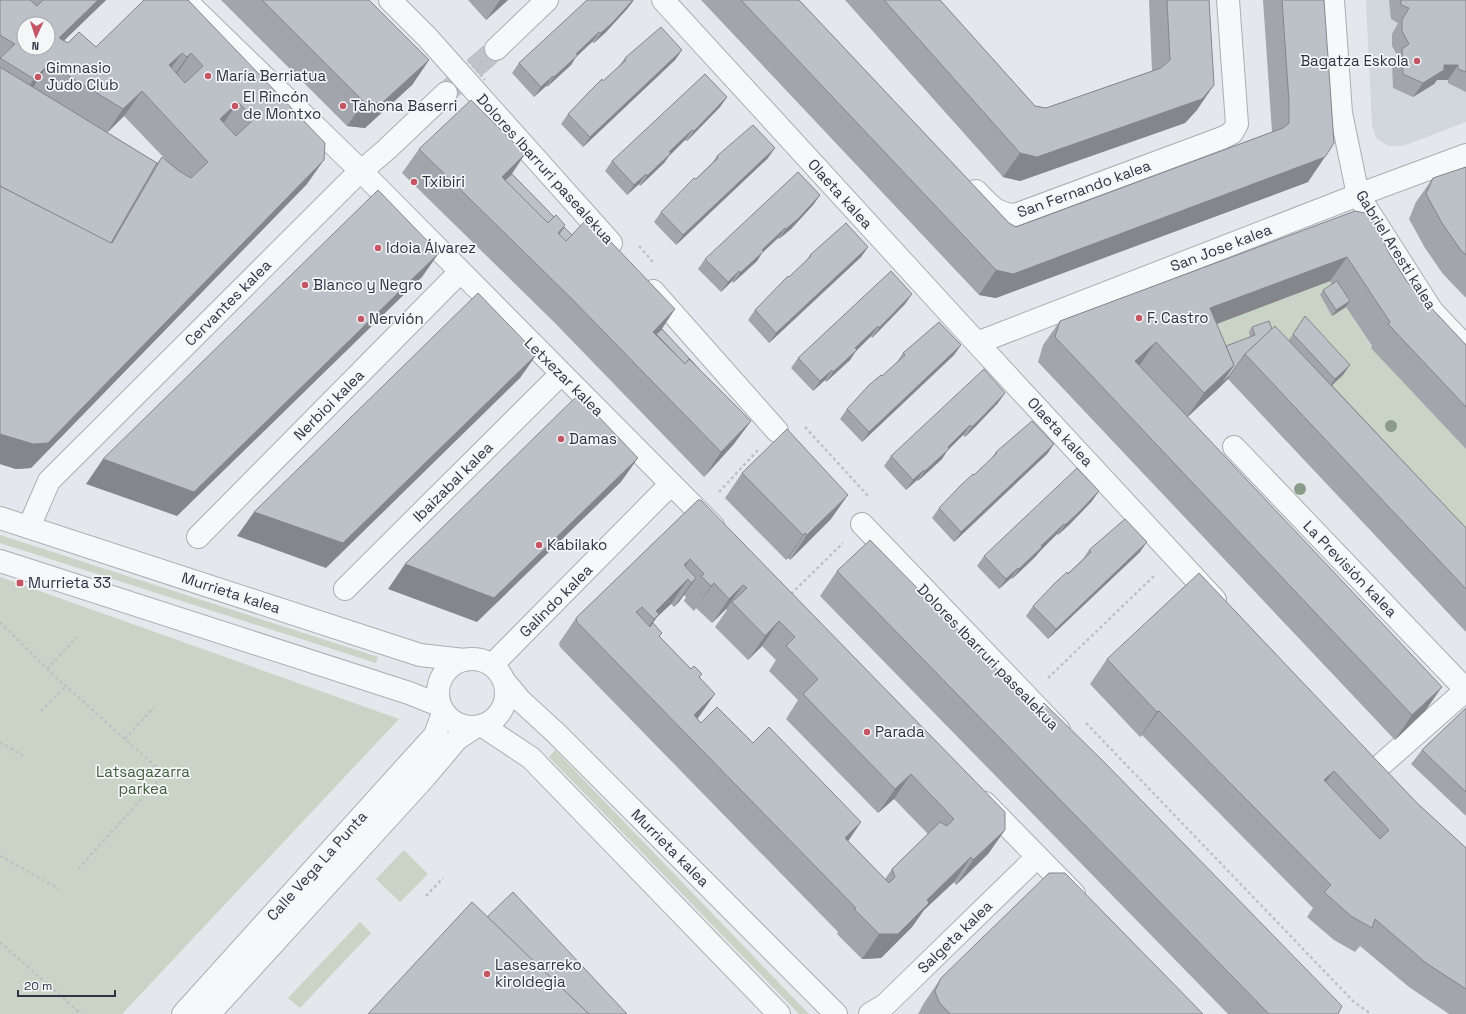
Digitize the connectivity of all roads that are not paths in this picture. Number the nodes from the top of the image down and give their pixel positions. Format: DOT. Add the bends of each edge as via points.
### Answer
graph roads {
  1 [pos="185,0"];
  2 [pos="390,0"];
  3 [pos="547,0"];
  4 [pos="663,0"];
  5 [pos="1228,0"];
  6 [pos="1333,0"];
  7 [pos="496,49"];
  8 [pos="446,93"];
  9 [pos="1466,155"];
  10 [pos="361,171"];
  11 [pos="961,177"];
  12 [pos="1358,195"];
  13 [pos="625,259"];
  14 [pos="460,272"];
  15 [pos="641,277"];
  16 [pos="977,343"];
  17 [pos="1466,347"];
  18 [pos="561,374"];
  19 [pos="777,431"];
  20 [pos="1234,447"];
  21 [pos="671,486"];
  22 [pos="0,518"];
  23 [pos="862,524"];
  24 [pos="29,527"];
  25 [pos="198,537"];
  26 [pos="726,540"];
  27 [pos="0,561"];
  28 [pos="345,589"];
  29 [pos="1228,614"];
  30 [pos="464,660"];
  31 [pos="499,674"];
  32 [pos="1466,690"];
  33 [pos="441,709"];
  34 [pos="479,726"];
  35 [pos="1072,744"];
  36 [pos="1391,787"];
  37 [pos="972,790"];
  38 [pos="1037,858"];
  39 [pos="1088,908"];
  40 [pos="183,1014"];
  41 [pos="208,1014"];
  42 [pos="779,1014"];
  43 [pos="836,1014"];
  44 [pos="870,1014"];
  1 -- 10 [label="street, Letxezar kalea"];
  2 -- 13 [label="street, Dolores Ibarruri pasealekua" via="442,54"];
  3 -- 7 [label="street"];
  4 -- 16 [label="street, Olaeta kalea"];
  5 -- 11 [label="street, San Fernando kalea" via="1237,116 1237,124 1232,133 1015,215 996,210"];
  6 -- 12 [label="street, Gabriel Aresti kalea" via="1341,113"];
  8 -- 10 [label="street, Cervantes kalea"];
  9 -- 12 [label="street, San Jose kalea"];
  10 -- 14 [label="street, Letxezar kalea"];
  10 -- 24 [label="street, Cervantes kalea" via="49,481"];
  12 -- 16 [label="street, San Jose kalea"];
  12 -- 17 [label="street, Gabriel Aresti kalea" via="1432,310"];
  14 -- 18 [label="street, Letxezar kalea"];
  14 -- 25 [label="street, Nerbioi kalea"];
  15 -- 19 [label="street"];
  16 -- 29 [label="street, Olaeta kalea"];
  18 -- 21 [label="street, Letxezar kalea"];
  18 -- 28 [label="street, Ibaizabal kalea"];
  20 -- 32 [label="street, La Previsión kalea"];
  21 -- 26 [label="street, Letxezar kalea"];
  21 -- 31 [label="street, Galindo kalea"];
  22 -- 24 [label="street, Murrieta kalea"];
  23 -- 35 [label="street, Dolores Ibarruri pasealekua"];
  24 -- 30 [label="street, Murrieta kalea" via="420,655"];
  27 -- 33 [label="street" via="409,693"];
  30 -- 31 [label="street" via="482,660"];
  30 -- 33 [label="street" via="453,664 444,672 439,682 437,693"];
  31 -- 34 [label="street" via="506,693 505,703 493,721"];
  31 -- 43 [label="street, Murrieta kalea" via="520,700"];
  32 -- 36 [label="street, La Previsión kalea" via="1368,765"];
  33 -- 34 [label="street" via="457,724 466,727"];
  33 -- 40 [label="street, Calle Vega La Punta" via="435,735"];
  34 -- 41 [label="street, Calle Vega La Punta" via="457,739"];
  34 -- 42 [label="street" via="531,758"];
  37 -- 38 [label="street"];
  38 -- 39 [label="street"];
  38 -- 44 [label="street, Salgeta kalea" via="884,1005"];
}
